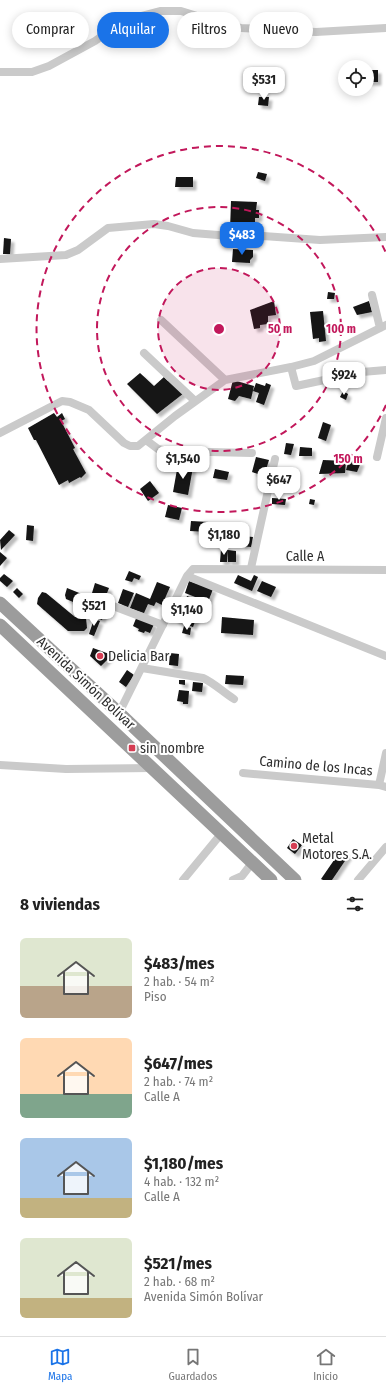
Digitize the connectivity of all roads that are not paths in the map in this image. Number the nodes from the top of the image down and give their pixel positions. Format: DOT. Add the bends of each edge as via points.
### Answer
graph roads {
  1 [pos="386,28"];
  2 [pos="0,72"];
  3 [pos="386,237"];
  4 [pos="0,259"];
  5 [pos="372,295"];
  6 [pos="161,320"];
  7 [pos="383,327"];
  8 [pos="144,353"];
  9 [pos="291,367"];
  10 [pos="386,370"];
  11 [pos="225,380"];
  12 [pos="195,401"];
  13 [pos="386,418"];
  14 [pos="0,433"];
  15 [pos="146,440"];
  16 [pos="252,452"];
  17 [pos="377,457"];
  18 [pos="275,459"];
  19 [pos="251,568"];
  20 [pos="386,570"];
  21 [pos="187,576"];
  22 [pos="92,598"];
  23 [pos="0,603"];
  24 [pos="0,625"];
  25 [pos="163,625"];
  26 [pos="386,656"];
  27 [pos="142,668"];
  28 [pos="234,699"];
  29 [pos="119,713"];
  30 [pos="386,753"];
  31 [pos="0,765"];
  32 [pos="152,768"];
  33 [pos="243,773"];
  34 [pos="382,786"];
  35 [pos="221,834"];
  36 [pos="386,847"];
  37 [pos="252,863"];
  38 [pos="243,878"];
  39 [pos="183,880"];
  40 [pos="233,880"];
  41 [pos="271,880"];
  42 [pos="295,880"];
  43 [pos="358,880"];
  1 -- 2 [label="street" via="316,32 241,28 181,11 160,11 115,27 49,66 32,72"];
  3 -- 4 [label="street" via="320,240 243,237 193,232 154,224 108,228 78,250 66,255"];
  5 -- 7 [label="street"];
  6 -- 11 [label="street"];
  7 -- 9 [label="street" via="314,361"];
  8 -- 12 [label="street"];
  9 -- 10 [label="street" via="296,386 362,372"];
  9 -- 11 [label="street"];
  11 -- 12 [label="street"];
  12 -- 15 [label="street"];
  13 -- 17 [label="street"];
  14 -- 15 [label="street" via="62,401 89,410 130,446 138,446"];
  15 -- 16 [label="street" via="158,449 168,451"];
  18 -- 19 [label="street"];
  19 -- 20 [label="street, Calle A"];
  19 -- 21 [label="street, Calle A" via="198,568 193,569"];
  21 -- 25 [label="street"];
  21 -- 26 [label="street"];
  22 -- 25 [label="street"];
  23 -- 29 [label="highway, Avenida Simón Bolívar"];
  24 -- 32 [label="highway, Avenida Simón Bolívar"];
  25 -- 27 [label="street"];
  27 -- 28 [label="street" via="203,678"];
  27 -- 29 [label="street"];
  29 -- 42 [label="highway, Avenida Simón Bolívar"];
  30 -- 34 [label="street"];
  31 -- 32 [label="street" via="66,769"];
  32 -- 35 [label="highway, Avenida Simón Bolívar"];
  33 -- 34 [label="street, Camino de los Incas"];
  35 -- 37 [label="highway, Avenida Simón Bolívar"];
  35 -- 39 [label="street"];
  36 -- 43 [label="street"];
  37 -- 38 [label="street"];
  37 -- 41 [label="highway, Avenida Simón Bolívar"];
  38 -- 40 [label="street"];
}
